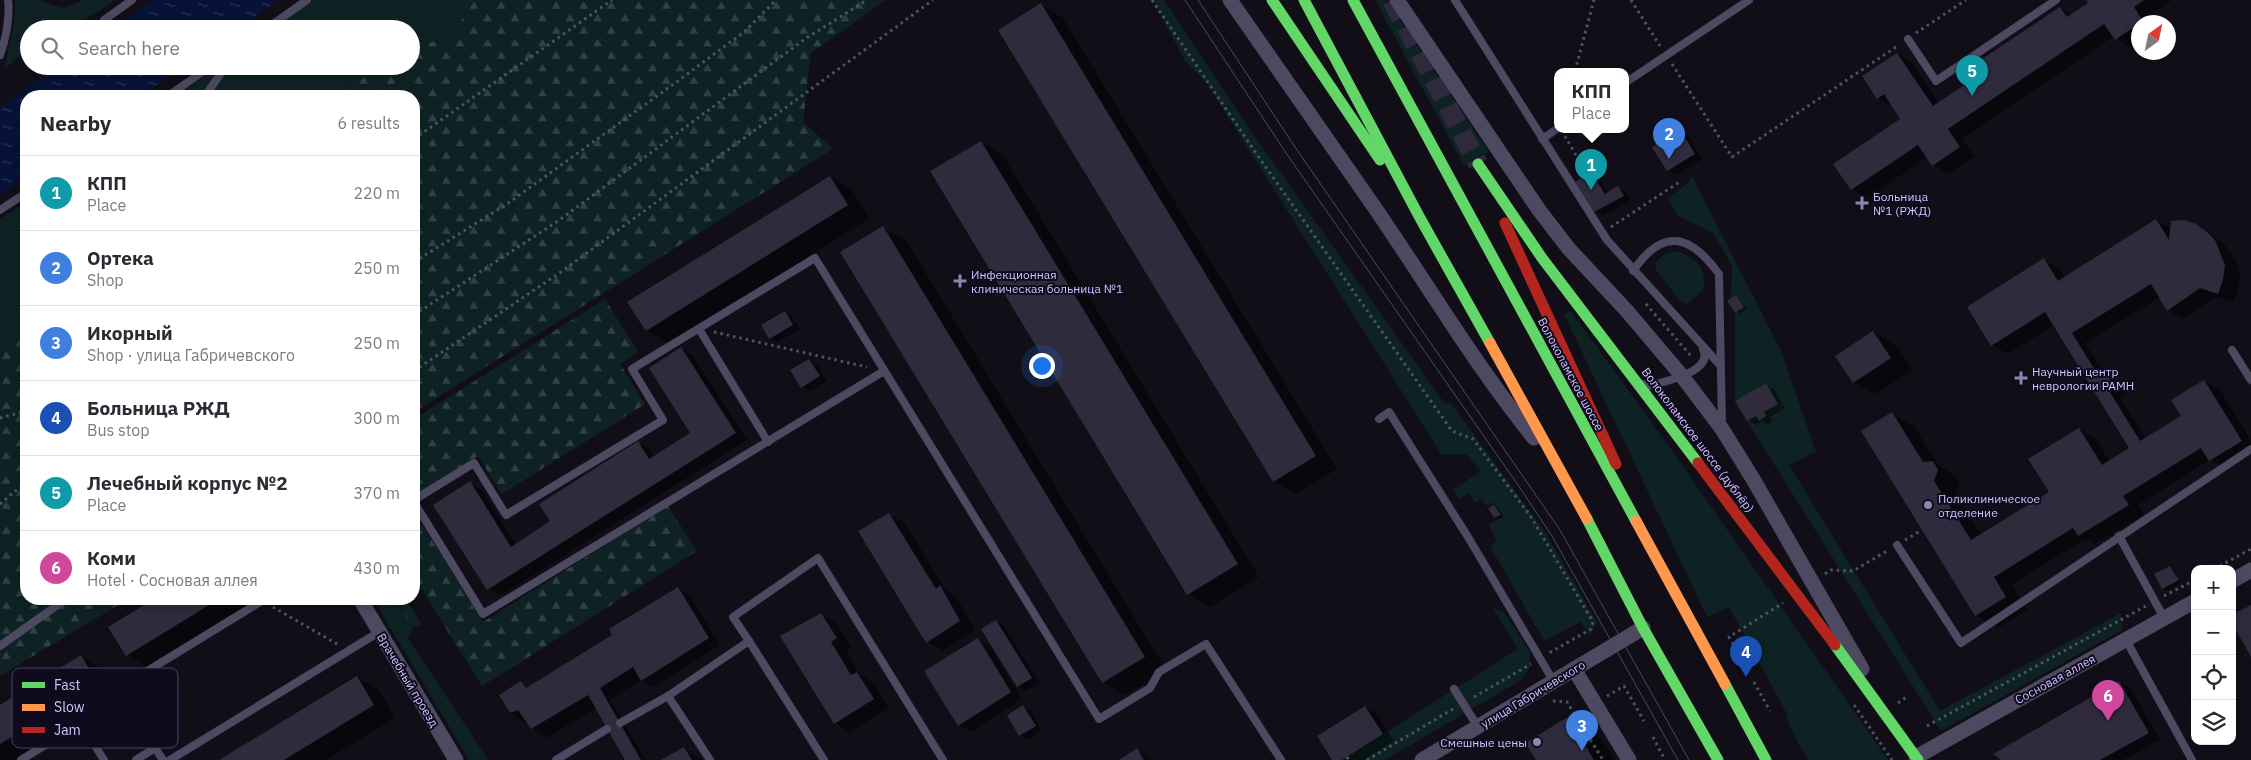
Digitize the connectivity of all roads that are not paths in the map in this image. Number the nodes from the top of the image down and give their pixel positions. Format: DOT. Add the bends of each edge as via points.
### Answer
graph roads {
  1 [pos="8,0"];
  2 [pos="132,0"];
  3 [pos="307,0"];
  4 [pos="1230,0"];
  5 [pos="1272,0"];
  6 [pos="1304,0"];
  7 [pos="1353,0"];
  8 [pos="1397,0"];
  9 [pos="1455,0"];
  10 [pos="1748,0"];
  11 [pos="2056,0"];
  12 [pos="104,20"];
  13 [pos="279,20"];
  14 [pos="1908,39"];
  15 [pos="0,55"];
  16 [pos="199,75"];
  17 [pos="220,75"];
  18 [pos="1629,80"];
  19 [pos="177,90"];
  20 [pos="209,90"];
  21 [pos="1554,132"];
  22 [pos="1542,139"];
  23 [pos="20,197"];
  24 [pos="0,210"];
  25 [pos="1420,218"];
  26 [pos="1633,270"];
  27 [pos="698,329"];
  28 [pos="1702,345"];
  29 [pos="2232,350"];
  30 [pos="1720,365"];
  31 [pos="884,371"];
  32 [pos="1682,376"];
  33 [pos="2251,380"];
  34 [pos="1637,383"];
  35 [pos="1379,418"];
  36 [pos="1722,429"];
  37 [pos="768,442"];
  38 [pos="2251,449"];
  39 [pos="1566,476"];
  40 [pos="420,497"];
  41 [pos="420,511"];
  42 [pos="2119,536"];
  43 [pos="1897,545"];
  44 [pos="2251,570"];
  45 [pos="2236,579"];
  46 [pos="2191,603"];
  47 [pos="58,605"];
  48 [pos="254,605"];
  49 [pos="363,605"];
  50 [pos="1686,615"];
  51 [pos="2164,618"];
  52 [pos="1643,628"];
  53 [pos="379,632"];
  54 [pos="2126,640"];
  55 [pos="749,641"];
  56 [pos="0,646"];
  57 [pos="152,668"];
  58 [pos="1574,669"];
  59 [pos="1554,682"];
  60 [pos="1454,689"];
  61 [pos="668,696"];
  62 [pos="620,722"];
  63 [pos="1478,727"];
  64 [pos="607,729"];
  65 [pos="1897,732"];
  66 [pos="41,748"];
  67 [pos="97,748"];
  68 [pos="1426,759"];
  69 [pos="1917,759"];
  70 [pos="21,760"];
  71 [pos="104,760"];
  72 [pos="136,760"];
  73 [pos="163,760"];
  74 [pos="170,760"];
  75 [pos="456,760"];
  76 [pos="556,760"];
  77 [pos="710,760"];
  78 [pos="824,760"];
  79 [pos="943,760"];
  80 [pos="1281,760"];
  81 [pos="1629,760"];
  82 [pos="1718,760"];
  83 [pos="1766,760"];
  84 [pos="2192,760"];
  1 -- 15 [label="lane"];
  2 -- 12 [label="lane"];
  3 -- 13 [label="lane"];
  4 -- 39 [label="street" via="1376,209 1504,401"];
  5 -- 25 [label="main road"];
  6 -- 25 [label="main road"];
  7 -- 50 [label="main road, Волоколамское шоссе"];
  8 -- 32 [label="street" via="1539,210 1569,249"];
  9 -- 22 [label="lane"];
  10 -- 18 [label="lane"];
  11 -- 14 [label="lane" via="1936,81"];
  16 -- 19 [label="lane"];
  17 -- 20 [label="lane"];
  21 -- 22 [label="lane"];
  22 -- 26 [label="lane" via="1607,240"];
  23 -- 24 [label="lane"];
  25 -- 39 [label="main road"];
  26 -- 28 [label="lane"];
  26 -- 30 [label="lane" via="1644,254 1670,240 1689,243 1706,256 1719,274"];
  27 -- 31 [label="lane" via="815,258"];
  27 -- 37 [label="lane"];
  27 -- 40 [label="lane" via="632,369 664,420 506,516 474,463"];
  28 -- 30 [label="lane"];
  28 -- 32 [label="lane" via="1705,361"];
  29 -- 33 [label="lane"];
  30 -- 36 [label="lane"];
  31 -- 37 [label="lane"];
  31 -- 80 [label="lane" via="1099,719 1150,688 1159,672 1206,644"];
  32 -- 34 [label="lane" via="1650,386"];
  32 -- 36 [label="street"];
  34 -- 50 [label="main road, Волоколамское шоссе (дублёр)" via="1512,218 1478,164"];
  34 -- 65 [label="main road, Волоколамское шоссе (дублёр)"];
  35 -- 59 [label="lane" via="1389,412"];
  36 -- 65 [label="street"];
  37 -- 41 [label="lane" via="483,614"];
  38 -- 42 [label="lane"];
  39 -- 52 [label="main road"];
  42 -- 43 [label="lane" via="1961,643"];
  42 -- 51 [label="lane"];
  44 -- 45 [label="street"];
  46 -- 51 [label="street, Сосновая аллея"];
  47 -- 56 [label="lane"];
  48 -- 57 [label="lane"];
  49 -- 53 [label="street, Врачебный проезд"];
  50 -- 83 [label="main road, Волоколамское шоссе"];
  51 -- 54 [label="street, Сосновая аллея"];
  52 -- 58 [label="street, улица Габричевского"];
  52 -- 82 [label="main road"];
  53 -- 74 [label="lane"];
  53 -- 75 [label="street, Врачебный проезд"];
  54 -- 69 [label="street, Сосновая аллея"];
  54 -- 84 [label="lane"];
  55 -- 61 [label="lane"];
  55 -- 78 [label="lane"];
  55 -- 79 [label="lane" via="733,617 818,558"];
  58 -- 59 [label="street, улица Габричевского"];
  58 -- 81 [label="street"];
  59 -- 63 [label="street, улица Габричевского"];
  60 -- 63 [label="lane"];
  61 -- 62 [label="lane"];
  61 -- 77 [label="lane"];
  63 -- 68 [label="street, улица Габричевского"];
  64 -- 76 [label="lane"];
  65 -- 69 [label="main road, Волоколамское шоссе (дублёр)"];
  66 -- 70 [label="lane"];
  67 -- 71 [label="lane"];
  72 -- 73 [label="lane" via="155,748"];
}
